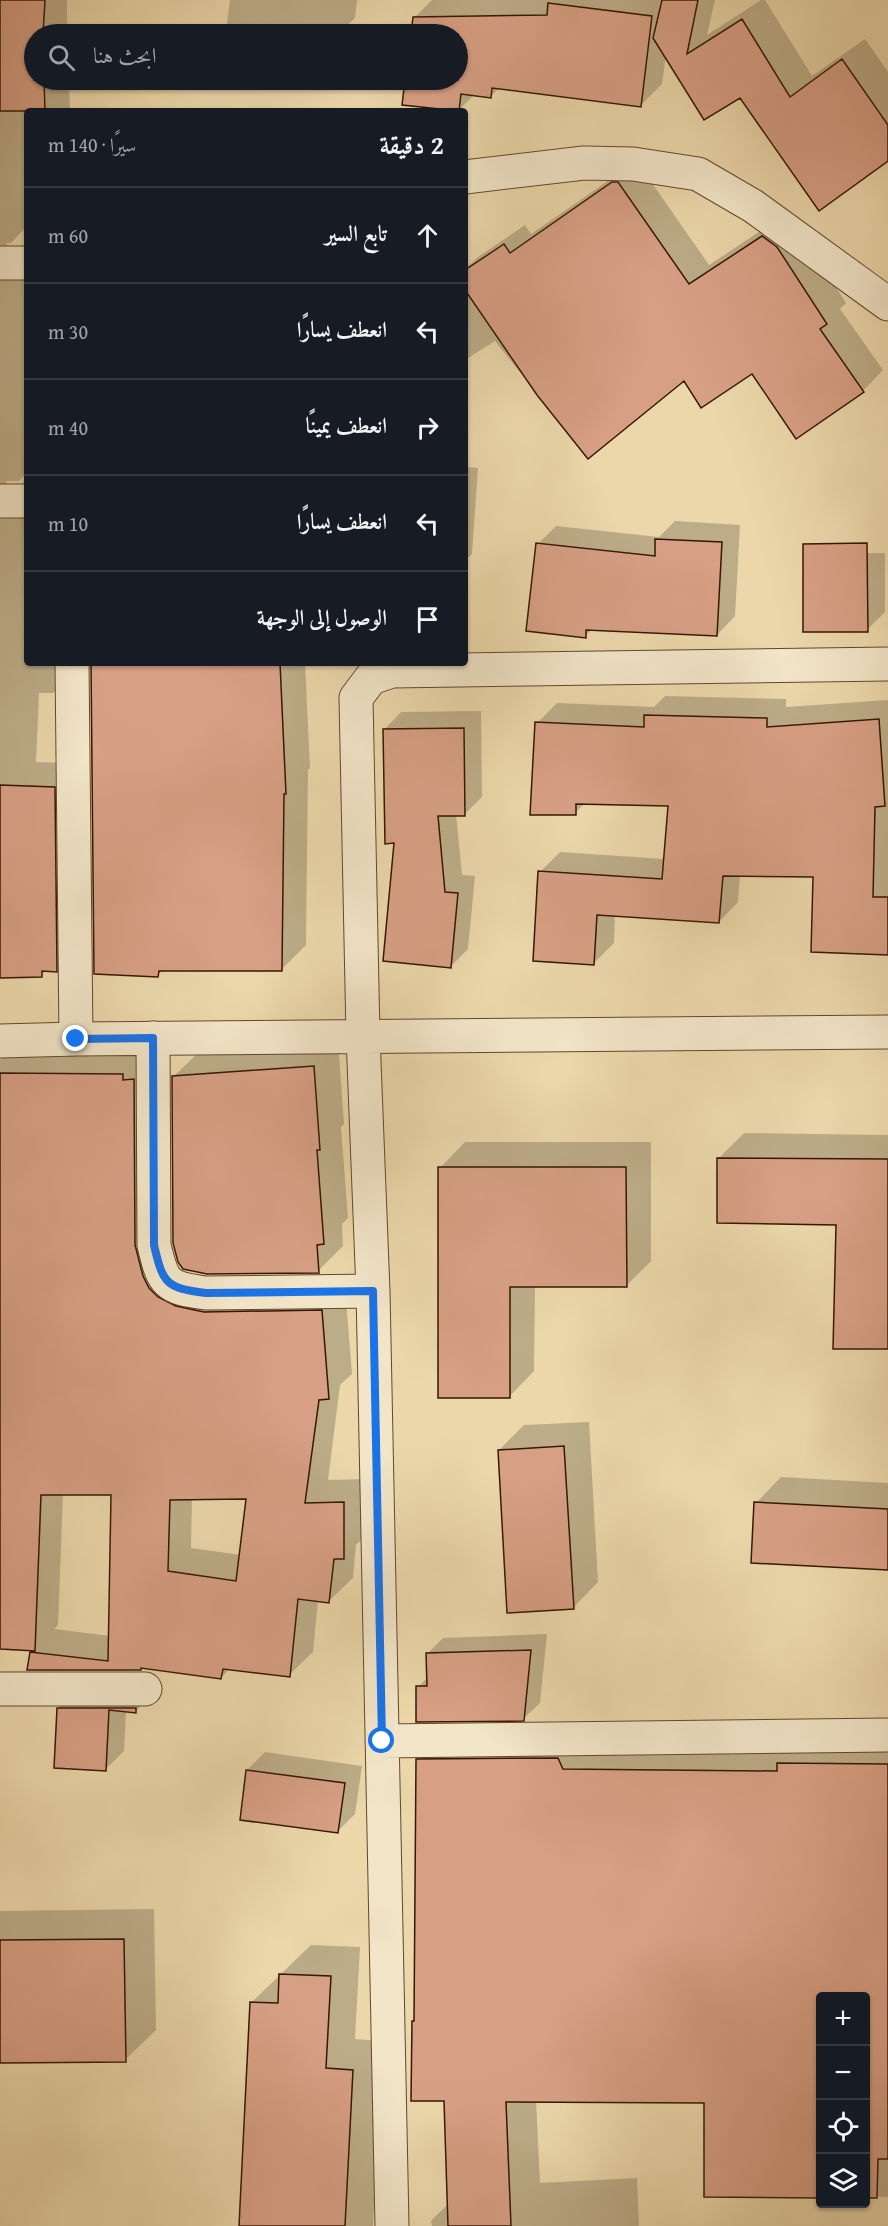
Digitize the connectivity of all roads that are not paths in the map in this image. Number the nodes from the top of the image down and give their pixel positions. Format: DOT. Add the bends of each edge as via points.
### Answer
graph roads {
  1 [pos="468,177"];
  2 [pos="888,304"];
  3 [pos="0,501"];
  4 [pos="24,501"];
  5 [pos="888,664"];
  6 [pos="72,666"];
  7 [pos="888,1032"];
  8 [pos="363,1036"];
  9 [pos="153,1038"];
  10 [pos="76,1039"];
  11 [pos="0,1041"];
  12 [pos="373,1291"];
  13 [pos="0,1689"];
  14 [pos="145,1689"];
  15 [pos="888,1735"];
  16 [pos="382,1741"];
  17 [pos="392,2226"];
  1 -- 2 [label="street" via="584,163 633,164 698,174 753,206"];
  3 -- 4 [label="street"];
  5 -- 8 [label="street" via="393,671 371,678 356,698"];
  6 -- 10 [label="street"];
  7 -- 8 [label="street"];
  8 -- 9 [label="street"];
  8 -- 12 [label="street"];
  9 -- 10 [label="street"];
  9 -- 12 [label="street" via="154,1245 166,1282 183,1290 206,1293"];
  10 -- 11 [label="street"];
  12 -- 16 [label="street"];
  13 -- 14 [label="street"];
  15 -- 16 [label="street"];
  16 -- 17 [label="street"];
}
